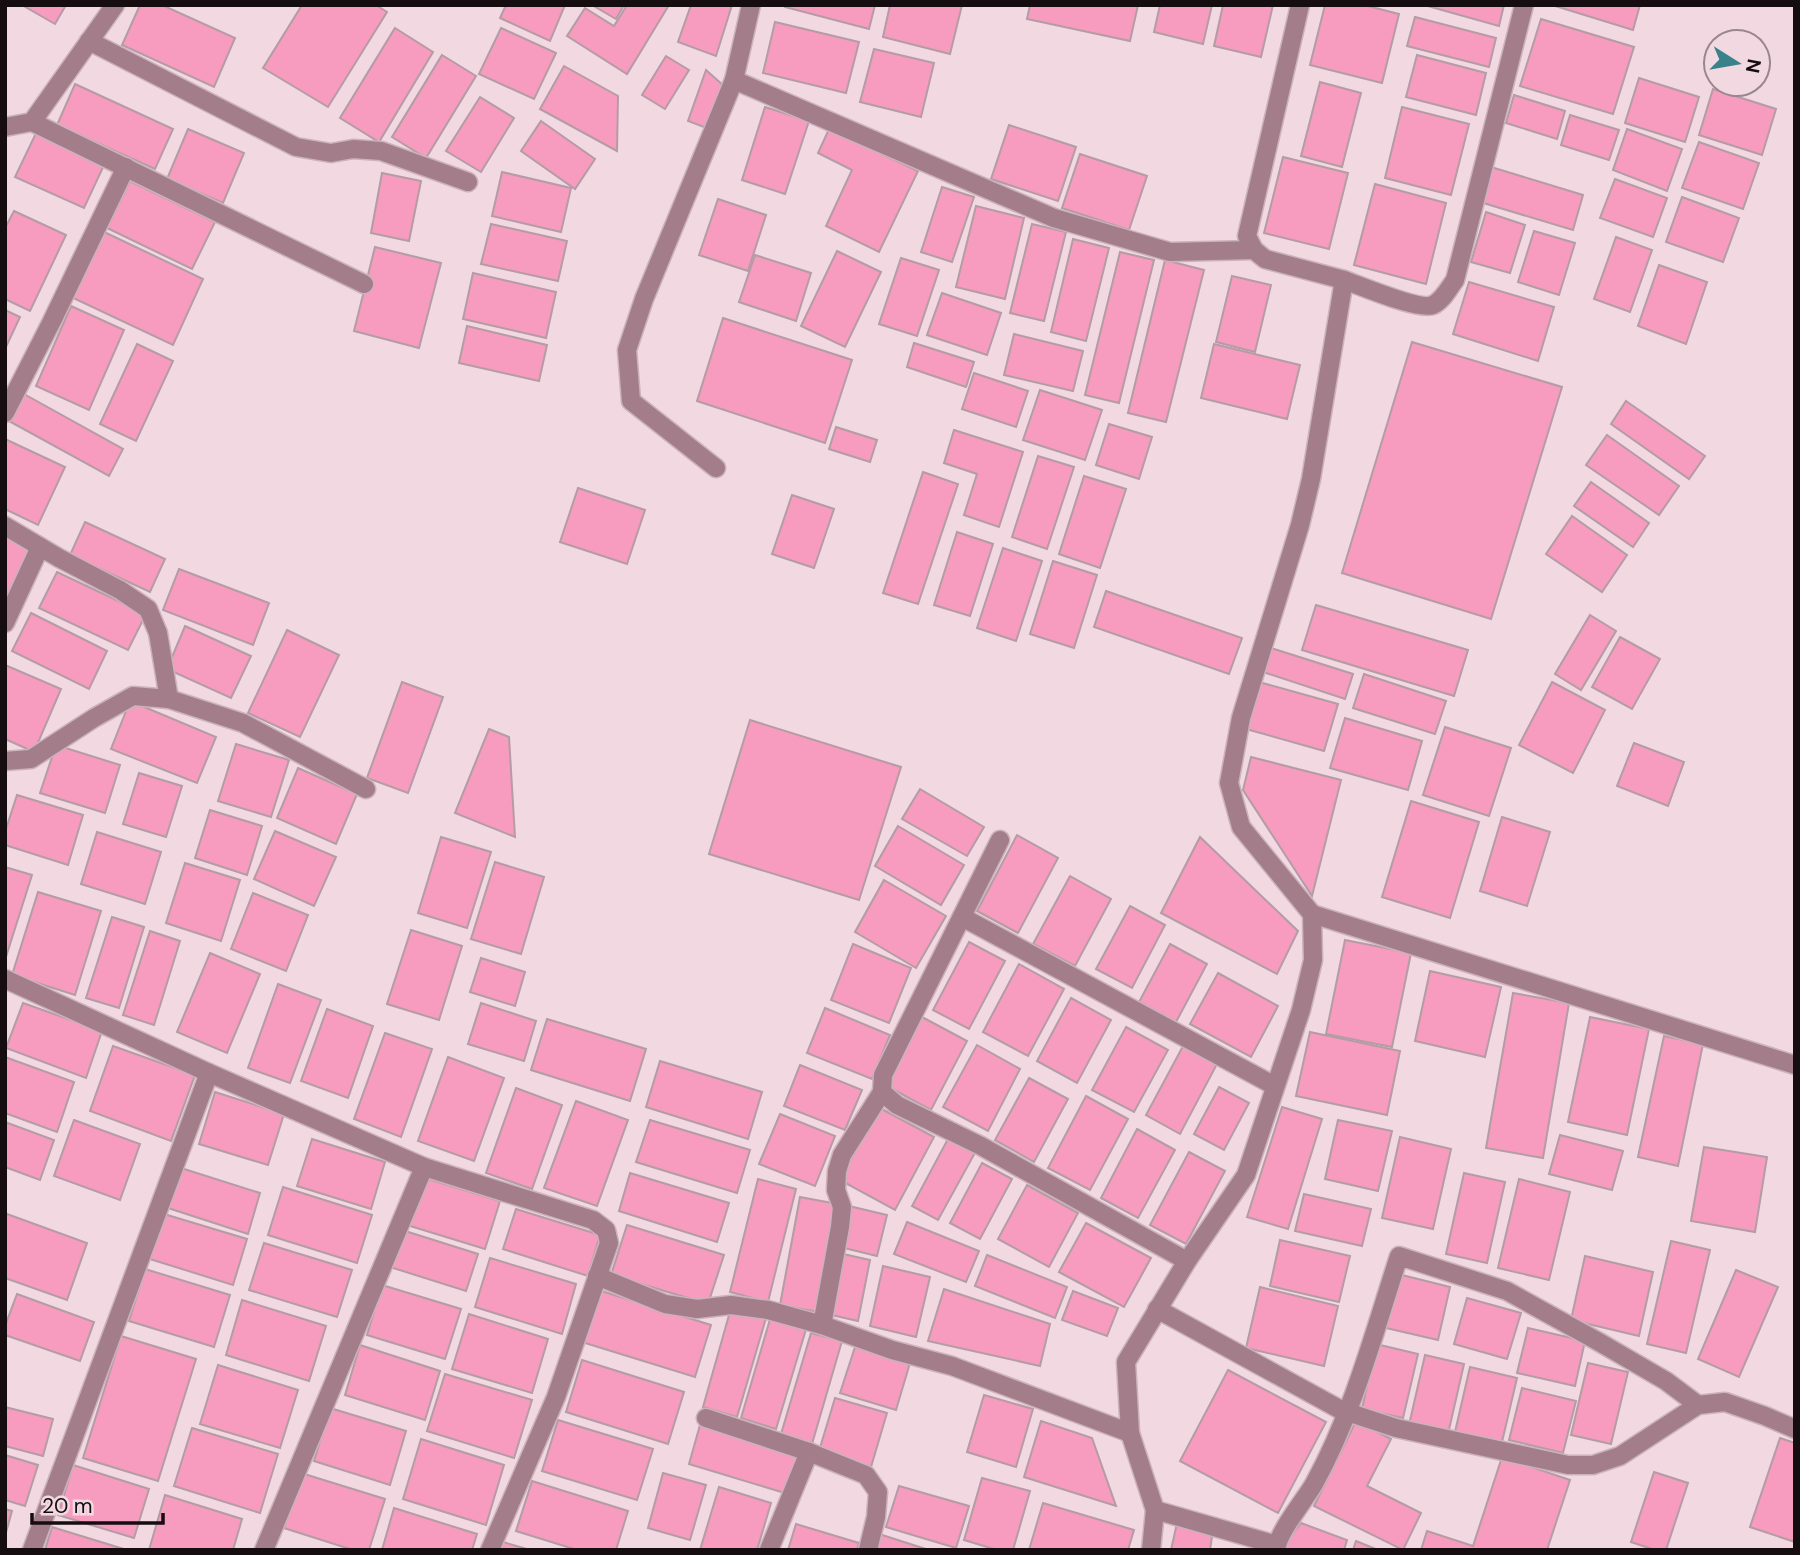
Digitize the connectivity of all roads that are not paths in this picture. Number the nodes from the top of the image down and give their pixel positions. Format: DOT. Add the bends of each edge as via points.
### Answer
graph roads {
  1 [pos="115,5"];
  2 [pos="751,5"];
  3 [pos="1300,5"];
  4 [pos="1524,5"];
  5 [pos="89,41"];
  6 [pos="734,80"];
  7 [pos="32,121"];
  8 [pos="5,127"];
  9 [pos="126,167"];
  10 [pos="468,182"];
  11 [pos="1254,250"];
  12 [pos="1344,280"];
  13 [pos="364,284"];
  14 [pos="5,413"];
  15 [pos="716,468"];
  16 [pos="5,526"];
  17 [pos="40,547"];
  18 [pos="5,623"];
  19 [pos="169,699"];
  20 [pos="5,761"];
  21 [pos="366,789"];
  22 [pos="1000,840"];
  23 [pos="1312,914"];
  24 [pos="962,917"];
  25 [pos="5,979"];
  26 [pos="1795,1065"];
  27 [pos="209,1073"];
  28 [pos="1275,1086"];
  29 [pos="882,1092"];
  30 [pos="424,1167"];
  31 [pos="1186,1261"];
  32 [pos="597,1276"];
  33 [pos="1157,1309"];
  34 [pos="822,1325"];
  35 [pos="1698,1405"];
  36 [pos="1348,1412"];
  37 [pos="706,1418"];
  38 [pos="1795,1429"];
  39 [pos="1130,1433"];
  40 [pos="809,1452"];
  41 [pos="1155,1510"];
  42 [pos="1277,1547"];
  43 [pos="32,1550"];
  44 [pos="264,1550"];
  45 [pos="491,1550"];
  46 [pos="769,1550"];
  47 [pos="868,1550"];
  48 [pos="1151,1550"];
  1 -- 5 [label="street"];
  2 -- 6 [label="street"];
  3 -- 11 [label="street" via="1247,236"];
  4 -- 12 [label="street" via="1455,280 1432,306 1419,306"];
  5 -- 7 [label="street"];
  5 -- 10 [label="street" via="296,147 331,153 380,151"];
  6 -- 11 [label="street" via="1054,218 1170,252"];
  6 -- 15 [label="street" via="627,350 631,401"];
  7 -- 8 [label="street"];
  7 -- 9 [label="street"];
  9 -- 13 [label="street"];
  9 -- 14 [label="street"];
  11 -- 12 [label="street" via="1265,259"];
  12 -- 23 [label="street" via="1300,525 1241,718 1229,783 1241,827"];
  16 -- 17 [label="street"];
  17 -- 18 [label="street"];
  17 -- 19 [label="street" via="148,609 158,633"];
  19 -- 20 [label="street" via="133,696 31,759"];
  19 -- 21 [label="street" via="243,723"];
  22 -- 24 [label="street"];
  23 -- 26 [label="street"];
  23 -- 28 [label="street" via="1313,960"];
  24 -- 28 [label="street"];
  24 -- 29 [label="street" via="883,1075"];
  25 -- 27 [label="street"];
  27 -- 30 [label="street"];
  27 -- 43 [label="street"];
  28 -- 31 [label="street" via="1246,1175"];
  29 -- 31 [label="street" via="897,1105 981,1146"];
  29 -- 34 [label="street" via="842,1155 837,1171 836,1191 842,1207"];
  30 -- 32 [label="street" via="593,1220 606,1230 609,1243"];
  30 -- 44 [label="street"];
  31 -- 33 [label="street"];
  32 -- 34 [label="street" via="665,1304 697,1309 731,1305"];
  32 -- 45 [label="street" via="556,1396"];
  33 -- 36 [label="street"];
  33 -- 39 [label="street" via="1126,1362"];
  34 -- 39 [label="street" via="952,1366"];
  35 -- 36 [label="street" via="1620,1455 1594,1465 1568,1465 1423,1434"];
  35 -- 36 [label="street" via="1666,1381 1507,1291 1399,1256"];
  35 -- 38 [label="street" via="1725,1402"];
  36 -- 42 [label="street" via="1319,1475"];
  37 -- 40 [label="street"];
  39 -- 41 [label="street"];
  40 -- 46 [label="street"];
  40 -- 47 [label="street" via="866,1475 878,1492"];
  41 -- 42 [label="street"];
  41 -- 48 [label="street"];
}
